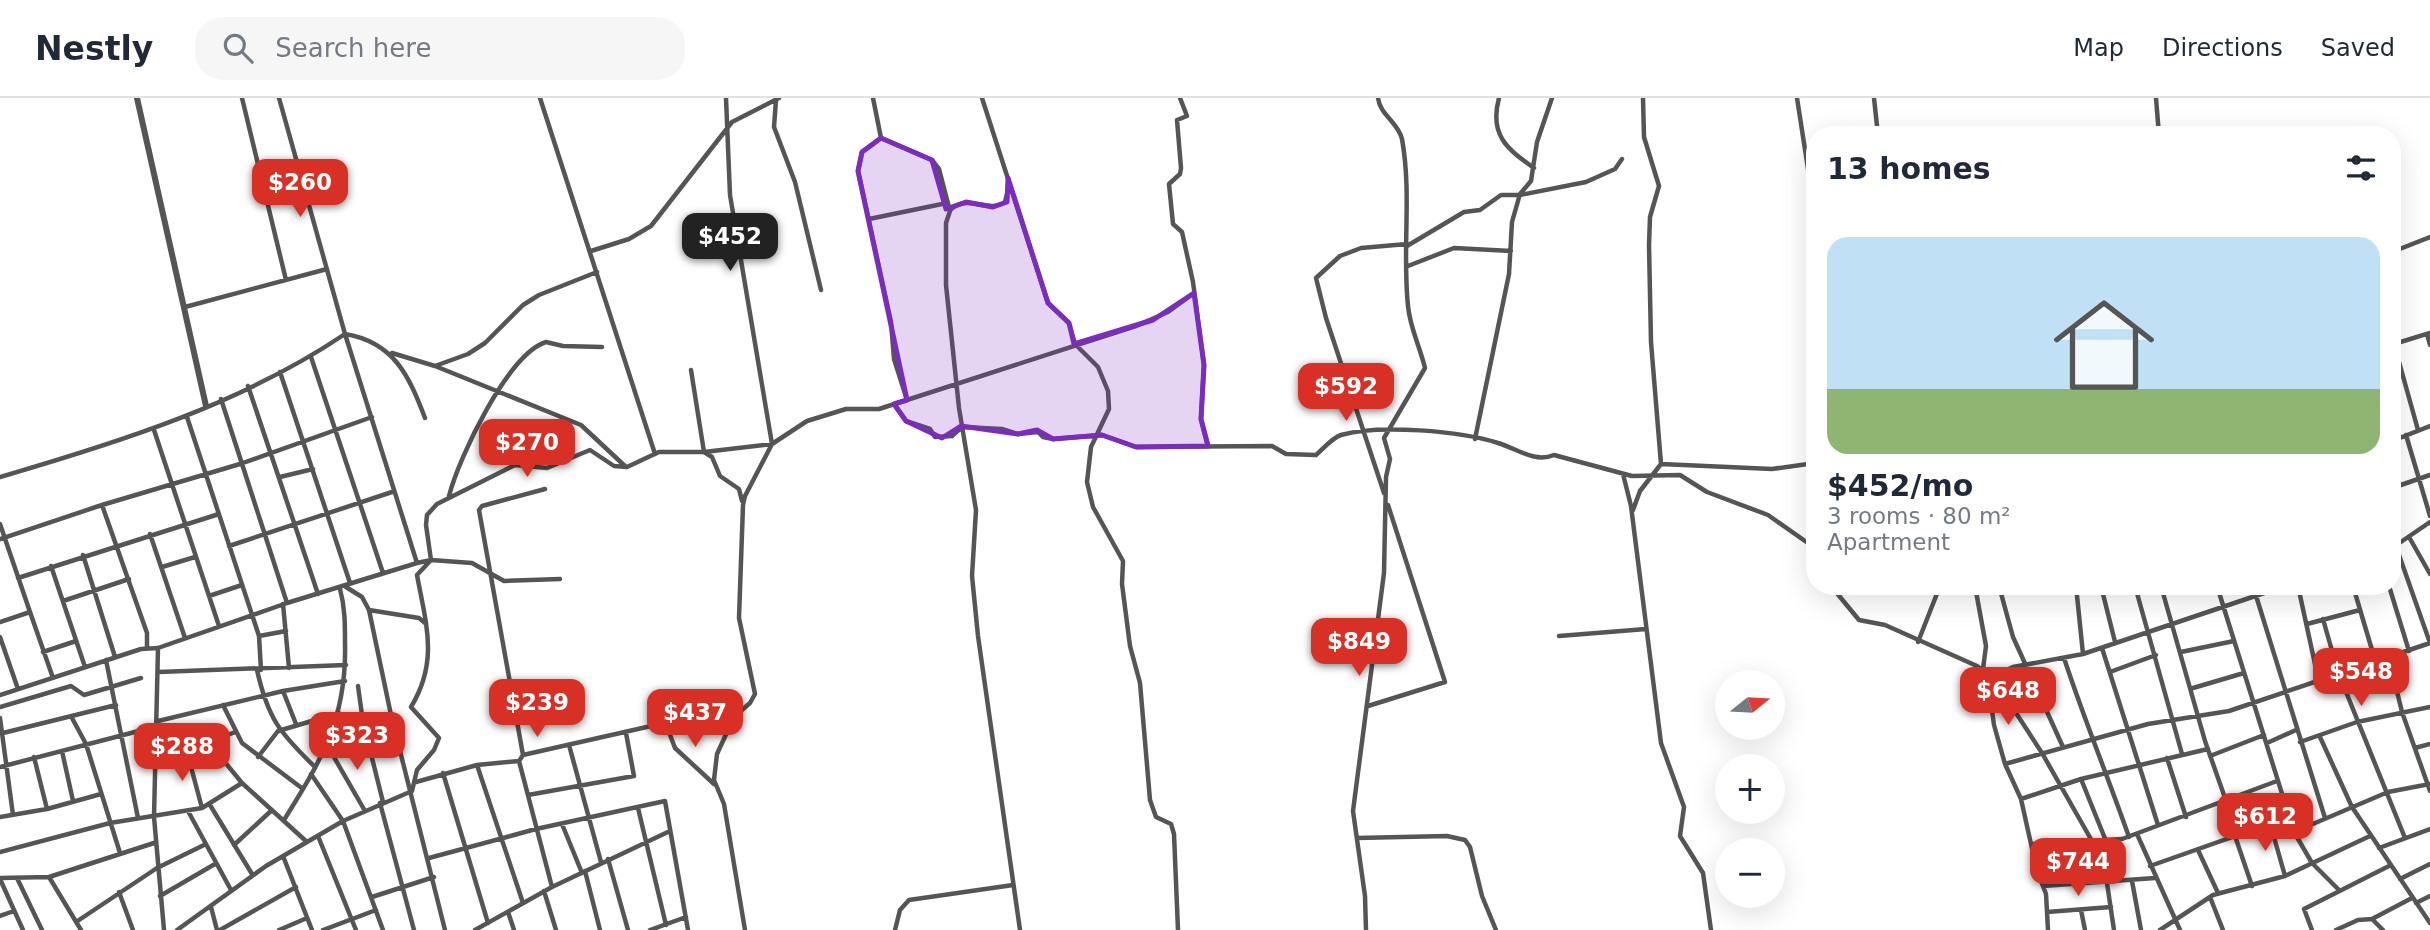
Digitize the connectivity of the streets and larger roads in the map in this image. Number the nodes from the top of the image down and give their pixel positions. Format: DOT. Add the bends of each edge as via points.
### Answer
graph roads {
  1 [pos="137,98"];
  2 [pos="242,98"];
  3 [pos="279,98"];
  4 [pos="540,98"];
  5 [pos="726,98"];
  6 [pos="873,98"];
  7 [pos="982,98"];
  8 [pos="1180,98"];
  9 [pos="1378,98"];
  10 [pos="1499,98"];
  11 [pos="1552,98"];
  12 [pos="1643,98"];
  13 [pos="1797,98"];
  14 [pos="1874,98"];
  15 [pos="2155,98"];
  16 [pos="778,99"];
  17 [pos="1877,126"];
  18 [pos="2158,126"];
  19 [pos="725,130"];
  20 [pos="881,138"];
  21 [pos="1806,156"];
  22 [pos="1622,159"];
  23 [pos="1534,168"];
  24 [pos="1008,178"];
  25 [pos="1520,195"];
  26 [pos="947,203"];
  27 [pos="950,211"];
  28 [pos="869,219"];
  29 [pos="2430,237"];
  30 [pos="1407,245"];
  31 [pos="2401,248"];
  32 [pos="591,251"];
  33 [pos="1511,251"];
  34 [pos="1408,266"];
  35 [pos="327,269"];
  36 [pos="597,272"];
  37 [pos="286,280"];
  38 [pos="821,290"];
  39 [pos="1194,293"];
  40 [pos="185,307"];
  41 [pos="345,334"];
  42 [pos="2429,334"];
  43 [pos="2401,342"];
  44 [pos="1075,344"];
  45 [pos="2430,345"];
  46 [pos="602,347"];
  47 [pos="391,353"];
  48 [pos="311,357"];
  49 [pos="435,366"];
  50 [pos="691,370"];
  51 [pos="280,372"];
  52 [pos="2401,372"];
  53 [pos="958,384"];
  54 [pos="248,386"];
  55 [pos="499,393"];
  56 [pos="221,399"];
  57 [pos="907,400"];
  58 [pos="894,404"];
  59 [pos="206,406"];
  60 [pos="187,417"];
  61 [pos="372,417"];
  62 [pos="425,418"];
  63 [pos="2430,426"];
  64 [pos="962,427"];
  65 [pos="337,429"];
  66 [pos="154,430"];
  67 [pos="1388,430"];
  68 [pos="2418,430"];
  69 [pos="1362,432"];
  70 [pos="2406,435"];
  71 [pos="1097,436"];
  72 [pos="2401,437"];
  73 [pos="1475,439"];
  74 [pos="305,441"];
  75 [pos="772,444"];
  76 [pos="1208,446"];
  77 [pos="704,452"];
  78 [pos="272,454"];
  79 [pos="655,454"];
  80 [pos="240,464"];
  81 [pos="1661,464"];
  82 [pos="1806,464"];
  83 [pos="627,467"];
  84 [pos="313,469"];
  85 [pos="206,474"];
  86 [pos="1623,474"];
  87 [pos="1654,475"];
  88 [pos="2430,475"];
  89 [pos="0,477"];
  90 [pos="280,477"];
  91 [pos="2419,479"];
  92 [pos="172,485"];
  93 [pos="2401,485"];
  94 [pos="545,489"];
  95 [pos="393,492"];
  96 [pos="449,497"];
  97 [pos="1386,498"];
  98 [pos="361,503"];
  99 [pos="102,505"];
  100 [pos="743,505"];
  101 [pos="219,514"];
  102 [pos="327,514"];
  103 [pos="1632,514"];
  104 [pos="2430,516"];
  105 [pos="2430,522"];
  106 [pos="0,524"];
  107 [pos="184,524"];
  108 [pos="295,525"];
  109 [pos="150,534"];
  110 [pos="263,536"];
  111 [pos="2409,537"];
  112 [pos="2,539"];
  113 [pos="1806,542"];
  114 [pos="2401,543"];
  115 [pos="116,546"];
  116 [pos="229,546"];
  117 [pos="82,555"];
  118 [pos="195,557"];
  119 [pos="431,560"];
  120 [pos="417,563"];
  121 [pos="2401,563"];
  122 [pos="51,566"];
  123 [pos="162,567"];
  124 [pos="383,573"];
  125 [pos="490,575"];
  126 [pos="2430,575"];
  127 [pos="18,578"];
  128 [pos="129,579"];
  129 [pos="560,579"];
  130 [pos="348,584"];
  131 [pos="242,585"];
  132 [pos="340,589"];
  133 [pos="94,591"];
  134 [pos="318,594"];
  135 [pos="1839,595"];
  136 [pos="1936,595"];
  137 [pos="1977,595"];
  138 [pos="2001,595"];
  139 [pos="2077,595"];
  140 [pos="2103,595"];
  141 [pos="2138,595"];
  142 [pos="2164,595"];
  143 [pos="2220,595"];
  144 [pos="2256,595"];
  145 [pos="2300,595"];
  146 [pos="2356,595"];
  147 [pos="2392,595"];
  148 [pos="209,596"];
  149 [pos="63,601"];
  150 [pos="285,604"];
  151 [pos="2223,606"];
  152 [pos="369,610"];
  153 [pos="2360,610"];
  154 [pos="30,612"];
  155 [pos="252,615"];
  156 [pos="2323,619"];
  157 [pos="0,622"];
  158 [pos="2172,623"];
  159 [pos="2307,624"];
  160 [pos="426,625"];
  161 [pos="219,626"];
  162 [pos="1646,629"];
  163 [pos="2148,630"];
  164 [pos="286,631"];
  165 [pos="259,636"];
  166 [pos="1559,636"];
  167 [pos="0,637"];
  168 [pos="186,638"];
  169 [pos="76,641"];
  170 [pos="2234,641"];
  171 [pos="1918,642"];
  172 [pos="2115,642"];
  173 [pos="2430,643"];
  174 [pos="147,648"];
  175 [pos="158,648"];
  176 [pos="2102,648"];
  177 [pos="2409,651"];
  178 [pos="43,652"];
  179 [pos="2181,652"];
  180 [pos="2083,654"];
  181 [pos="2156,655"];
  182 [pos="115,657"];
  183 [pos="2064,658"];
  184 [pos="2389,659"];
  185 [pos="106,660"];
  186 [pos="2375,660"];
  187 [pos="2027,664"];
  188 [pos="346,665"];
  189 [pos="85,667"];
  190 [pos="289,668"];
  191 [pos="1983,669"];
  192 [pos="259,670"];
  193 [pos="159,672"];
  194 [pos="2110,672"];
  195 [pos="2338,672"];
  196 [pos="2244,673"];
  197 [pos="1990,677"];
  198 [pos="52,678"];
  199 [pos="141,678"];
  200 [pos="2318,678"];
  201 [pos="345,681"];
  202 [pos="358,686"];
  203 [pos="113,687"];
  204 [pos="2193,688"];
  205 [pos="18,689"];
  206 [pos="283,691"];
  207 [pos="2284,694"];
  208 [pos="0,695"];
  209 [pos="263,697"];
  210 [pos="2251,704"];
  211 [pos="116,705"];
  212 [pos="223,705"];
  213 [pos="1368,706"];
  214 [pos="0,707"];
  215 [pos="2430,707"];
  216 [pos="2402,712"];
  217 [pos="340,713"];
  218 [pos="391,715"];
  219 [pos="2198,716"];
  220 [pos="0,718"];
  221 [pos="72,718"];
  222 [pos="2172,720"];
  223 [pos="363,722"];
  224 [pos="2357,722"];
  225 [pos="158,724"];
  226 [pos="296,724"];
  227 [pos="334,729"];
  228 [pos="2129,730"];
  229 [pos="2296,730"];
  230 [pos="278,731"];
  231 [pos="235,732"];
  232 [pos="3,733"];
  233 [pos="626,733"];
  234 [pos="121,734"];
  235 [pos="2264,735"];
  236 [pos="2320,737"];
  237 [pos="2091,740"];
  238 [pos="2300,742"];
  239 [pos="2267,743"];
  240 [pos="86,744"];
  241 [pos="210,744"];
  242 [pos="2430,744"];
  243 [pos="327,745"];
  244 [pos="569,745"];
  245 [pos="2063,747"];
  246 [pos="2414,748"];
  247 [pos="2208,749"];
  248 [pos="62,751"];
  249 [pos="187,752"];
  250 [pos="2042,753"];
  251 [pos="2182,754"];
  252 [pos="2210,756"];
  253 [pos="34,757"];
  254 [pos="156,757"];
  255 [pos="258,757"];
  256 [pos="521,758"];
  257 [pos="2167,758"];
  258 [pos="2005,764"];
  259 [pos="7,765"];
  260 [pos="477,765"];
  261 [pos="2138,766"];
  262 [pos="0,767"];
  263 [pos="315,767"];
  264 [pos="443,773"];
  265 [pos="311,774"];
  266 [pos="2106,774"];
  267 [pos="2081,779"];
  268 [pos="2277,781"];
  269 [pos="415,782"];
  270 [pos="242,783"];
  271 [pos="2429,784"];
  272 [pos="717,786"];
  273 [pos="2060,786"];
  274 [pos="581,787"];
  275 [pos="303,789"];
  276 [pos="412,791"];
  277 [pos="2430,791"];
  278 [pos="2388,792"];
  279 [pos="101,794"];
  280 [pos="528,795"];
  281 [pos="2021,799"];
  282 [pos="2225,800"];
  283 [pos="73,801"];
  284 [pos="382,802"];
  285 [pos="210,805"];
  286 [pos="2352,807"];
  287 [pos="202,808"];
  288 [pos="638,808"];
  289 [pos="47,809"];
  290 [pos="272,810"];
  291 [pos="188,811"];
  292 [pos="365,811"];
  293 [pos="13,815"];
  294 [pos="0,817"];
  295 [pos="154,817"];
  296 [pos="2186,817"];
  297 [pos="2289,817"];
  298 [pos="138,818"];
  299 [pos="589,818"];
  300 [pos="2325,818"];
  301 [pos="284,820"];
  302 [pos="343,821"];
  303 [pos="110,822"];
  304 [pos="2270,823"];
  305 [pos="562,824"];
  306 [pos="2158,825"];
  307 [pos="536,829"];
  308 [pos="2430,829"];
  309 [pos="670,831"];
  310 [pos="2294,832"];
  311 [pos="2137,834"];
  312 [pos="2236,835"];
  313 [pos="318,836"];
  314 [pos="2370,836"];
  315 [pos="502,837"];
  316 [pos="2129,837"];
  317 [pos="1357,838"];
  318 [pos="2405,838"];
  319 [pos="2092,841"];
  320 [pos="2106,841"];
  321 [pos="307,842"];
  322 [pos="646,842"];
  323 [pos="154,843"];
  324 [pos="2071,843"];
  325 [pos="2031,844"];
  326 [pos="204,845"];
  327 [pos="234,845"];
  328 [pos="464,847"];
  329 [pos="2379,848"];
  330 [pos="2198,850"];
  331 [pos="0,852"];
  332 [pos="120,853"];
  333 [pos="283,856"];
  334 [pos="429,858"];
  335 [pos="608,859"];
  336 [pos="601,862"];
  337 [pos="2312,863"];
  338 [pos="215,864"];
  339 [pos="2430,864"];
  340 [pos="2391,865"];
  341 [pos="2150,866"];
  342 [pos="157,868"];
  343 [pos="583,872"];
  344 [pos="252,874"];
  345 [pos="2285,876"];
  346 [pos="49,877"];
  347 [pos="434,877"];
  348 [pos="0,878"];
  349 [pos="17,878"];
  350 [pos="2155,878"];
  351 [pos="2400,878"];
  352 [pos="2132,881"];
  353 [pos="2107,883"];
  354 [pos="2074,884"];
  355 [pos="1013,885"];
  356 [pos="2043,886"];
  357 [pos="2252,886"];
  358 [pos="296,887"];
  359 [pos="404,887"];
  360 [pos="552,887"];
  361 [pos="231,890"];
  362 [pos="2338,890"];
  363 [pos="544,891"];
  364 [pos="118,892"];
  365 [pos="2218,893"];
  366 [pos="160,896"];
  367 [pos="2430,896"];
  368 [pos="372,897"];
  369 [pos="2210,897"];
  370 [pos="2414,900"];
  371 [pos="523,903"];
  372 [pos="211,907"];
  373 [pos="2111,907"];
  374 [pos="376,910"];
  375 [pos="2081,910"];
  376 [pos="14,911"];
  377 [pos="508,912"];
  378 [pos="2047,912"];
  379 [pos="0,916"];
  380 [pos="686,917"];
  381 [pos="307,918"];
  382 [pos="352,919"];
  383 [pos="2372,919"];
  384 [pos="2175,920"];
  385 [pos="76,922"];
  386 [pos="488,923"];
  387 [pos="2430,923"];
  388 [pos="666,925"];
  389 [pos="23,930"];
  390 [pos="42,930"];
  391 [pos="81,930"];
  392 [pos="133,930"];
  393 [pos="164,930"];
  394 [pos="177,930"];
  395 [pos="218,930"];
  396 [pos="279,930"];
  397 [pos="312,930"];
  398 [pos="323,930"];
  399 [pos="356,930"];
  400 [pos="383,930"];
  401 [pos="414,930"];
  402 [pos="445,930"];
  403 [pos="475,930"];
  404 [pos="514,930"];
  405 [pos="556,930"];
  406 [pos="600,930"];
  407 [pos="628,930"];
  408 [pos="650,930"];
  409 [pos="688,930"];
  410 [pos="745,930"];
  411 [pos="895,930"];
  412 [pos="1020,930"];
  413 [pos="1178,930"];
  414 [pos="1366,930"];
  415 [pos="1496,930"];
  416 [pos="1711,930"];
  417 [pos="2048,930"];
  418 [pos="2085,930"];
  419 [pos="2114,930"];
  420 [pos="2141,930"];
  421 [pos="2160,930"];
  422 [pos="2180,930"];
  423 [pos="2223,930"];
  424 [pos="2312,930"];
  425 [pos="2336,930"];
  426 [pos="2383,930"];
  1 -- 40 [label="street"];
  2 -- 37 [label="street"];
  3 -- 35 [label="street"];
  4 -- 32 [label="street"];
  5 -- 19 [label="street"];
  6 -- 20 [label="street"];
  7 -- 24 [label="street"];
  8 -- 39 [label="street" via="1187,116 1177,120 1181,167 1169,190 1173,224 1182,232"];
  9 -- 30 [label="street" via="1402,137 1409,201"];
  10 -- 23 [label="street" via="1497,120 1506,148"];
  11 -- 23 [label="street"];
  12 -- 81 [label="street" via="1644,137 1659,186 1650,217 1649,245"];
  13 -- 21 [label="street"];
  14 -- 17 [label="street"];
  15 -- 18 [label="street"];
  16 -- 19 [label="street"];
  16 -- 38 [label="street" via="774,127 795,182"];
  19 -- 32 [label="street" via="656,222 635,237"];
  19 -- 75 [label="street" via="730,195"];
  20 -- 26 [label="street" via="932,160 939,169"];
  20 -- 28 [label="street" via="869,144 859,161"];
  22 -- 25 [label="street" via="1603,177"];
  23 -- 25 [label="street"];
  24 -- 27 [label="street" via="1008,198 1003,204 988,207 966,202"];
  24 -- 44 [label="street" via="1048,303 1069,323"];
  25 -- 30 [label="street" via="1501,195"];
  25 -- 33 [label="street" via="1510,230"];
  26 -- 27 [label="street"];
  26 -- 28 [label="street"];
  27 -- 53 [label="street" via="946,285"];
  28 -- 57 [label="street" via="891,321 894,359"];
  29 -- 31 [label="street"];
  30 -- 34 [label="street"];
  30 -- 69 [label="street" via="1361,248 1340,256 1316,278"];
  32 -- 36 [label="street"];
  33 -- 34 [label="street" via="1454,248"];
  33 -- 73 [label="street"];
  34 -- 67 [label="street" via="1408,310 1425,372"];
  35 -- 37 [label="street"];
  35 -- 41 [label="street"];
  36 -- 49 [label="street" via="539,295 485,343"];
  36 -- 79 [label="street"];
  37 -- 40 [label="street"];
  39 -- 44 [label="street" via="1153,320"];
  39 -- 76 [label="street" via="1204,365 1201,419"];
  40 -- 59 [label="street"];
  41 -- 47 [label="street" via="373,341"];
  41 -- 48 [label="street"];
  41 -- 61 [label="street"];
  42 -- 43 [label="street"];
  42 -- 45 [label="street"];
  44 -- 53 [label="street"];
  44 -- 71 [label="street" via="1098,367 1108,391 1109,409"];
  46 -- 55 [label="street" via="542,343 519,359"];
  47 -- 49 [label="street"];
  47 -- 62 [label="street" via="407,376"];
  48 -- 51 [label="street"];
  48 -- 65 [label="street"];
  49 -- 55 [label="street"];
  50 -- 77 [label="street"];
  51 -- 54 [label="street"];
  51 -- 74 [label="street"];
  52 -- 68 [label="street"];
  53 -- 57 [label="street"];
  53 -- 64 [label="street"];
  54 -- 56 [label="street"];
  54 -- 78 [label="street"];
  55 -- 83 [label="street" via="581,425"];
  55 -- 96 [label="street" via="468,442"];
  56 -- 59 [label="street"];
  56 -- 80 [label="street"];
  57 -- 58 [label="street"];
  58 -- 64 [label="street" via="906,421 930,429 934,437 952,436"];
  58 -- 75 [label="street" via="829,413"];
  59 -- 60 [label="street"];
  60 -- 66 [label="street"];
  60 -- 85 [label="street"];
  61 -- 65 [label="street"];
  61 -- 95 [label="street"];
  63 -- 68 [label="street"];
  64 -- 71 [label="street" via="1038,432 1053,439"];
  64 -- 355 [label="street" via="976,510 972,576 978,636"];
  65 -- 74 [label="street"];
  65 -- 98 [label="street"];
  66 -- 89 [label="street"];
  66 -- 92 [label="street"];
  67 -- 69 [label="street"];
  67 -- 73 [label="street"];
  67 -- 97 [label="street" via="1384,441 1390,459"];
  68 -- 70 [label="street"];
  69 -- 76 [label="street" via="1338,435 1316,455 1286,454 1272,446"];
  69 -- 97 [label="street"];
  70 -- 72 [label="street"];
  70 -- 91 [label="street"];
  71 -- 76 [label="street" via="1136,447"];
  71 -- 413 [label="street" via="1088,463 1090,499 1123,561 1122,584 1141,693 1150,800 1156,817 1171,824 1174,834"];
  73 -- 86 [label="street" via="1532,458 1554,455"];
  74 -- 78 [label="street"];
  74 -- 84 [label="street"];
  75 -- 77 [label="street"];
  75 -- 100 [label="street"];
  77 -- 79 [label="street"];
  77 -- 100 [label="street" via="712,457 720,476 739,489"];
  78 -- 80 [label="street"];
  78 -- 90 [label="street"];
  79 -- 83 [label="street"];
  80 -- 85 [label="street"];
  80 -- 110 [label="street"];
  81 -- 82 [label="street" via="1772,469"];
  81 -- 87 [label="street"];
  83 -- 96 [label="street" via="614,466 590,450 547,468 515,465"];
  84 -- 90 [label="street"];
  84 -- 102 [label="street"];
  85 -- 92 [label="street"];
  85 -- 101 [label="street"];
  86 -- 87 [label="street"];
  86 -- 103 [label="street"];
  87 -- 103 [label="street" via="1640,491"];
  87 -- 113 [label="street" via="1680,475 1707,492 1768,515"];
  88 -- 91 [label="street"];
  90 -- 108 [label="street"];
  91 -- 93 [label="street"];
  91 -- 104 [label="street"];
  92 -- 99 [label="street"];
  92 -- 107 [label="street"];
  94 -- 125 [label="street" via="479,510"];
  95 -- 98 [label="street"];
  95 -- 120 [label="street"];
  96 -- 119 [label="street" via="427,516"];
  97 -- 213 [label="street" via="1384,573"];
  97 -- 213 [label="street" via="1446,682"];
  98 -- 102 [label="street"];
  98 -- 124 [label="street"];
  99 -- 112 [label="street"];
  99 -- 115 [label="street"];
  100 -- 272 [label="street" via="739,618 755,694 734,716 718,754"];
  101 -- 107 [label="street"];
  101 -- 116 [label="street"];
  102 -- 108 [label="street"];
  102 -- 130 [label="street"];
  103 -- 162 [label="street"];
  105 -- 111 [label="street"];
  106 -- 112 [label="street"];
  107 -- 109 [label="street"];
  107 -- 118 [label="street"];
  108 -- 110 [label="street"];
  108 -- 134 [label="street"];
  109 -- 115 [label="street"];
  109 -- 123 [label="street"];
  110 -- 116 [label="street"];
  110 -- 150 [label="street"];
  111 -- 114 [label="street"];
  111 -- 126 [label="street"];
  112 -- 127 [label="street"];
  115 -- 117 [label="street"];
  115 -- 128 [label="street"];
  116 -- 131 [label="street"];
  117 -- 122 [label="street"];
  117 -- 133 [label="street"];
  118 -- 123 [label="street"];
  118 -- 148 [label="street"];
  119 -- 120 [label="street"];
  119 -- 125 [label="street" via="472,564"];
  119 -- 160 [label="street" via="416,575"];
  120 -- 124 [label="street"];
  121 -- 173 [label="street"];
  122 -- 127 [label="street"];
  122 -- 149 [label="street"];
  123 -- 168 [label="street"];
  124 -- 130 [label="street"];
  125 -- 129 [label="street" via="504,581"];
  125 -- 256 [label="street"];
  127 -- 154 [label="street"];
  128 -- 133 [label="street"];
  128 -- 174 [label="street" via="147,633"];
  130 -- 132 [label="street"];
  130 -- 152 [label="street"];
  131 -- 148 [label="street"];
  131 -- 155 [label="street"];
  132 -- 134 [label="street"];
  132 -- 188 [label="street"];
  133 -- 149 [label="street"];
  133 -- 182 [label="street"];
  134 -- 150 [label="street"];
  135 -- 171 [label="street" via="1860,620 1885,625"];
  136 -- 171 [label="street"];
  137 -- 191 [label="street" via="1986,646"];
  138 -- 187 [label="street" via="2012,634"];
  139 -- 180 [label="street"];
  140 -- 172 [label="street"];
  141 -- 163 [label="street"];
  142 -- 158 [label="street"];
  143 -- 151 [label="street"];
  144 -- 151 [label="street"];
  144 -- 207 [label="street"];
  145 -- 159 [label="street"];
  146 -- 153 [label="street"];
  147 -- 177 [label="street"];
  148 -- 161 [label="street"];
  149 -- 169 [label="street"];
  150 -- 155 [label="street"];
  150 -- 164 [label="street"];
  151 -- 158 [label="street"];
  151 -- 170 [label="street"];
  152 -- 160 [label="street" via="419,618"];
  152 -- 218 [label="street"];
  153 -- 156 [label="street"];
  153 -- 186 [label="street"];
  154 -- 157 [label="street"];
  154 -- 178 [label="street"];
  155 -- 161 [label="street"];
  155 -- 165 [label="street"];
  156 -- 159 [label="street"];
  156 -- 195 [label="street"];
  158 -- 163 [label="street"];
  158 -- 179 [label="street"];
  159 -- 200 [label="street"];
  160 -- 269 [label="street" via="427,673 411,707 439,738 417,770"];
  161 -- 168 [label="street"];
  162 -- 166 [label="street"];
  162 -- 416 [label="street" via="1661,743 1684,807 1679,832 1703,873"];
  163 -- 172 [label="street"];
  163 -- 181 [label="street"];
  164 -- 165 [label="street"];
  164 -- 190 [label="street"];
  165 -- 192 [label="street"];
  167 -- 205 [label="street"];
  168 -- 175 [label="street"];
  169 -- 178 [label="street"];
  169 -- 189 [label="street"];
  170 -- 179 [label="street"];
  170 -- 196 [label="street"];
  171 -- 191 [label="street"];
  172 -- 176 [label="street"];
  173 -- 177 [label="street"];
  174 -- 175 [label="street"];
  174 -- 182 [label="street"];
  175 -- 193 [label="street"];
  176 -- 180 [label="street"];
  176 -- 194 [label="street"];
  177 -- 184 [label="street"];
  178 -- 198 [label="street"];
  179 -- 204 [label="street"];
  180 -- 183 [label="street"];
  181 -- 194 [label="street"];
  181 -- 222 [label="street"];
  182 -- 185 [label="street"];
  183 -- 187 [label="street"];
  183 -- 237 [label="street"];
  184 -- 186 [label="street"];
  184 -- 216 [label="street"];
  185 -- 189 [label="street"];
  185 -- 203 [label="street"];
  186 -- 195 [label="street"];
  187 -- 197 [label="street"];
  187 -- 245 [label="street"];
  188 -- 190 [label="street"];
  188 -- 201 [label="street"];
  189 -- 198 [label="street"];
  190 -- 192 [label="street"];
  191 -- 197 [label="street"];
  192 -- 193 [label="street"];
  192 -- 209 [label="street"];
  193 -- 225 [label="street"];
  194 -- 228 [label="street"];
  195 -- 200 [label="street"];
  195 -- 224 [label="street"];
  196 -- 204 [label="street"];
  196 -- 210 [label="street"];
  197 -- 250 [label="street"];
  197 -- 258 [label="street" via="1994,725"];
  198 -- 205 [label="street"];
  199 -- 203 [label="street"];
  200 -- 207 [label="street"];
  201 -- 206 [label="street"];
  201 -- 217 [label="street"];
  202 -- 223 [label="street"];
  203 -- 211 [label="street"];
  203 -- 214 [label="street" via="84,695 71,687"];
  204 -- 219 [label="street"];
  205 -- 208 [label="street"];
  206 -- 209 [label="street"];
  206 -- 226 [label="street"];
  207 -- 210 [label="street"];
  207 -- 229 [label="street"];
  209 -- 212 [label="street"];
  209 -- 230 [label="street"];
  210 -- 219 [label="street"];
  210 -- 235 [label="street"];
  211 -- 221 [label="street"];
  211 -- 234 [label="street"];
  212 -- 225 [label="street"];
  212 -- 231 [label="street"];
  213 -- 317 [label="street" via="1353,811"];
  215 -- 216 [label="street"];
  216 -- 224 [label="street"];
  216 -- 246 [label="street"];
  217 -- 226 [label="street"];
  217 -- 227 [label="street"];
  218 -- 223 [label="street"];
  218 -- 276 [label="street"];
  219 -- 222 [label="street"];
  219 -- 247 [label="street"];
  220 -- 232 [label="street"];
  221 -- 232 [label="street"];
  221 -- 240 [label="street"];
  222 -- 228 [label="street"];
  222 -- 251 [label="street"];
  223 -- 227 [label="street"];
  223 -- 284 [label="street"];
  224 -- 236 [label="street"];
  224 -- 278 [label="street"];
  225 -- 234 [label="street"];
  225 -- 254 [label="street"];
  226 -- 230 [label="street"];
  227 -- 243 [label="street"];
  228 -- 237 [label="street"];
  228 -- 261 [label="street"];
  229 -- 238 [label="street"];
  229 -- 239 [label="street"];
  230 -- 255 [label="street"];
  230 -- 263 [label="street"];
  231 -- 241 [label="street"];
  231 -- 255 [label="street"];
  232 -- 259 [label="street"];
  233 -- 244 [label="street"];
  233 -- 272 [label="street" via="664,724 675,748"];
  233 -- 274 [label="street" via="634,776"];
  234 -- 240 [label="street"];
  234 -- 298 [label="street"];
  235 -- 239 [label="street"];
  235 -- 252 [label="street"];
  236 -- 238 [label="street"];
  236 -- 286 [label="street"];
  237 -- 245 [label="street"];
  237 -- 266 [label="street"];
  238 -- 300 [label="street"];
  239 -- 268 [label="street"];
  240 -- 248 [label="street"];
  240 -- 279 [label="street"];
  241 -- 249 [label="street"];
  241 -- 270 [label="street"];
  242 -- 246 [label="street"];
  243 -- 263 [label="street"];
  243 -- 292 [label="street"];
  244 -- 256 [label="street"];
  244 -- 274 [label="street"];
  245 -- 250 [label="street"];
  246 -- 271 [label="street"];
  247 -- 251 [label="street"];
  247 -- 252 [label="street"];
  248 -- 253 [label="street"];
  248 -- 283 [label="street"];
  249 -- 254 [label="street"];
  249 -- 287 [label="street"];
  250 -- 258 [label="street"];
  250 -- 273 [label="street"];
  251 -- 257 [label="street"];
  252 -- 282 [label="street"];
  253 -- 259 [label="street"];
  253 -- 289 [label="street"];
  254 -- 295 [label="street"];
  255 -- 275 [label="street"];
  256 -- 260 [label="street"];
  256 -- 280 [label="street"];
  257 -- 261 [label="street"];
  257 -- 296 [label="street"];
  258 -- 281 [label="street"];
  259 -- 262 [label="street"];
  259 -- 293 [label="street"];
  260 -- 264 [label="street"];
  260 -- 315 [label="street"];
  261 -- 266 [label="street"];
  261 -- 306 [label="street"];
  263 -- 265 [label="street"];
  264 -- 269 [label="street"];
  264 -- 328 [label="street"];
  265 -- 275 [label="street"];
  265 -- 302 [label="street"];
  266 -- 267 [label="street"];
  266 -- 316 [label="street"];
  267 -- 273 [label="street"];
  267 -- 320 [label="street"];
  268 -- 282 [label="street"];
  268 -- 297 [label="street"];
  269 -- 276 [label="street"];
  270 -- 285 [label="street"];
  270 -- 290 [label="street"];
  271 -- 277 [label="street"];
  271 -- 278 [label="street"];
  272 -- 410 [label="street"];
  273 -- 281 [label="street"];
  273 -- 319 [label="street"];
  274 -- 280 [label="street"];
  274 -- 299 [label="street"];
  275 -- 301 [label="street"];
  276 -- 284 [label="street"];
  276 -- 334 [label="street"];
  278 -- 286 [label="street"];
  278 -- 318 [label="street"];
  279 -- 283 [label="street"];
  279 -- 303 [label="street"];
  280 -- 307 [label="street"];
  281 -- 325 [label="street"];
  282 -- 296 [label="street"];
  282 -- 312 [label="street"];
  283 -- 289 [label="street"];
  284 -- 292 [label="street"];
  284 -- 359 [label="street"];
  285 -- 287 [label="street"];
  285 -- 327 [label="street"];
  286 -- 300 [label="street"];
  286 -- 314 [label="street"];
  287 -- 291 [label="street"];
  288 -- 299 [label="street"];
  288 -- 309 [label="street" via="665,801"];
  288 -- 322 [label="street"];
  289 -- 293 [label="street"];
  290 -- 301 [label="street"];
  290 -- 327 [label="street"];
  291 -- 295 [label="street"];
  291 -- 326 [label="street"];
  292 -- 302 [label="street"];
  293 -- 294 [label="street"];
  295 -- 298 [label="street"];
  295 -- 323 [label="street"];
  296 -- 306 [label="street"];
  297 -- 304 [label="street"];
  297 -- 310 [label="street"];
  298 -- 303 [label="street"];
  299 -- 305 [label="street"];
  299 -- 336 [label="street"];
  300 -- 310 [label="street"];
  301 -- 321 [label="street"];
  302 -- 313 [label="street"];
  302 -- 368 [label="street"];
  303 -- 331 [label="street"];
  303 -- 332 [label="street"];
  304 -- 312 [label="street"];
  304 -- 345 [label="street"];
  305 -- 307 [label="street"];
  305 -- 343 [label="street"];
  306 -- 311 [label="street"];
  307 -- 315 [label="street"];
  307 -- 360 [label="street"];
  308 -- 318 [label="street"];
  309 -- 322 [label="street"];
  309 -- 380 [label="street"];
  310 -- 337 [label="street"];
  311 -- 316 [label="street"];
  311 -- 341 [label="street"];
  312 -- 330 [label="street"];
  312 -- 357 [label="street"];
  313 -- 321 [label="street"];
  313 -- 382 [label="street"];
  314 -- 329 [label="street"];
  314 -- 337 [label="street"];
  315 -- 328 [label="street"];
  315 -- 371 [label="street"];
  316 -- 320 [label="street"];
  317 -- 414 [label="street"];
  317 -- 415 [label="street" via="1465,839"];
  318 -- 329 [label="street"];
  319 -- 320 [label="street"];
  319 -- 324 [label="street"];
  321 -- 333 [label="street"];
  322 -- 335 [label="street"];
  322 -- 388 [label="street"];
  323 -- 332 [label="street"];
  323 -- 342 [label="street"];
  324 -- 325 [label="street"];
  324 -- 354 [label="street"];
  325 -- 356 [label="street"];
  326 -- 338 [label="street"];
  326 -- 342 [label="street"];
  327 -- 344 [label="street"];
  328 -- 334 [label="street"];
  328 -- 386 [label="street"];
  329 -- 340 [label="street"];
  330 -- 341 [label="street"];
  330 -- 365 [label="street"];
  332 -- 346 [label="street"];
  333 -- 344 [label="street"];
  333 -- 358 [label="street"];
  334 -- 347 [label="street"];
  335 -- 336 [label="street"];
  335 -- 407 [label="street"];
  336 -- 343 [label="street"];
  337 -- 345 [label="street"];
  337 -- 362 [label="street"];
  338 -- 361 [label="street"];
  338 -- 366 [label="street"];
  339 -- 351 [label="street"];
  340 -- 351 [label="street"];
  340 -- 362 [label="street"];
  341 -- 350 [label="street"];
  342 -- 364 [label="street"];
  342 -- 366 [label="street"];
  343 -- 360 [label="street"];
  343 -- 406 [label="street"];
  344 -- 361 [label="street"];
  345 -- 357 [label="street"];
  346 -- 349 [label="street"];
  346 -- 385 [label="street"];
  347 -- 359 [label="street"];
  347 -- 402 [label="street"];
  348 -- 349 [label="street"];
  348 -- 376 [label="street"];
  349 -- 390 [label="street"];
  350 -- 352 [label="street"];
  350 -- 384 [label="street"];
  351 -- 370 [label="street"];
  352 -- 353 [label="street"];
  352 -- 420 [label="street"];
  353 -- 354 [label="street"];
  353 -- 373 [label="street"];
  354 -- 356 [label="street"];
  355 -- 411 [label="street" via="909,900 900,910"];
  355 -- 412 [label="street"];
  356 -- 378 [label="street"];
  357 -- 365 [label="street"];
  358 -- 381 [label="street"];
  358 -- 395 [label="street"];
  359 -- 368 [label="street"];
  359 -- 401 [label="street"];
  360 -- 363 [label="street"];
  361 -- 372 [label="street"];
  362 -- 424 [label="street" via="2304,909"];
  363 -- 371 [label="street"];
  363 -- 405 [label="street"];
  364 -- 385 [label="street"];
  364 -- 392 [label="street"];
  365 -- 369 [label="street"];
  366 -- 393 [label="street"];
  367 -- 370 [label="street"];
  368 -- 374 [label="street"];
  369 -- 384 [label="street"];
  369 -- 423 [label="street"];
  370 -- 383 [label="street"];
  370 -- 387 [label="street"];
  371 -- 377 [label="street"];
  372 -- 394 [label="street"];
  372 -- 395 [label="street"];
  373 -- 375 [label="street"];
  373 -- 419 [label="street"];
  374 -- 382 [label="street"];
  374 -- 400 [label="street"];
  375 -- 378 [label="street"];
  375 -- 418 [label="street"];
  376 -- 379 [label="street"];
  376 -- 389 [label="street"];
  377 -- 386 [label="street"];
  377 -- 404 [label="street"];
  378 -- 417 [label="street"];
  380 -- 388 [label="street"];
  380 -- 409 [label="street"];
  381 -- 396 [label="street"];
  381 -- 397 [label="street"];
  382 -- 398 [label="street"];
  382 -- 399 [label="street"];
  383 -- 425 [label="street"];
  383 -- 426 [label="street"];
  384 -- 421 [label="street"];
  384 -- 422 [label="street"];
  385 -- 391 [label="street"];
  386 -- 403 [label="street"];
  388 -- 408 [label="street"];
}
